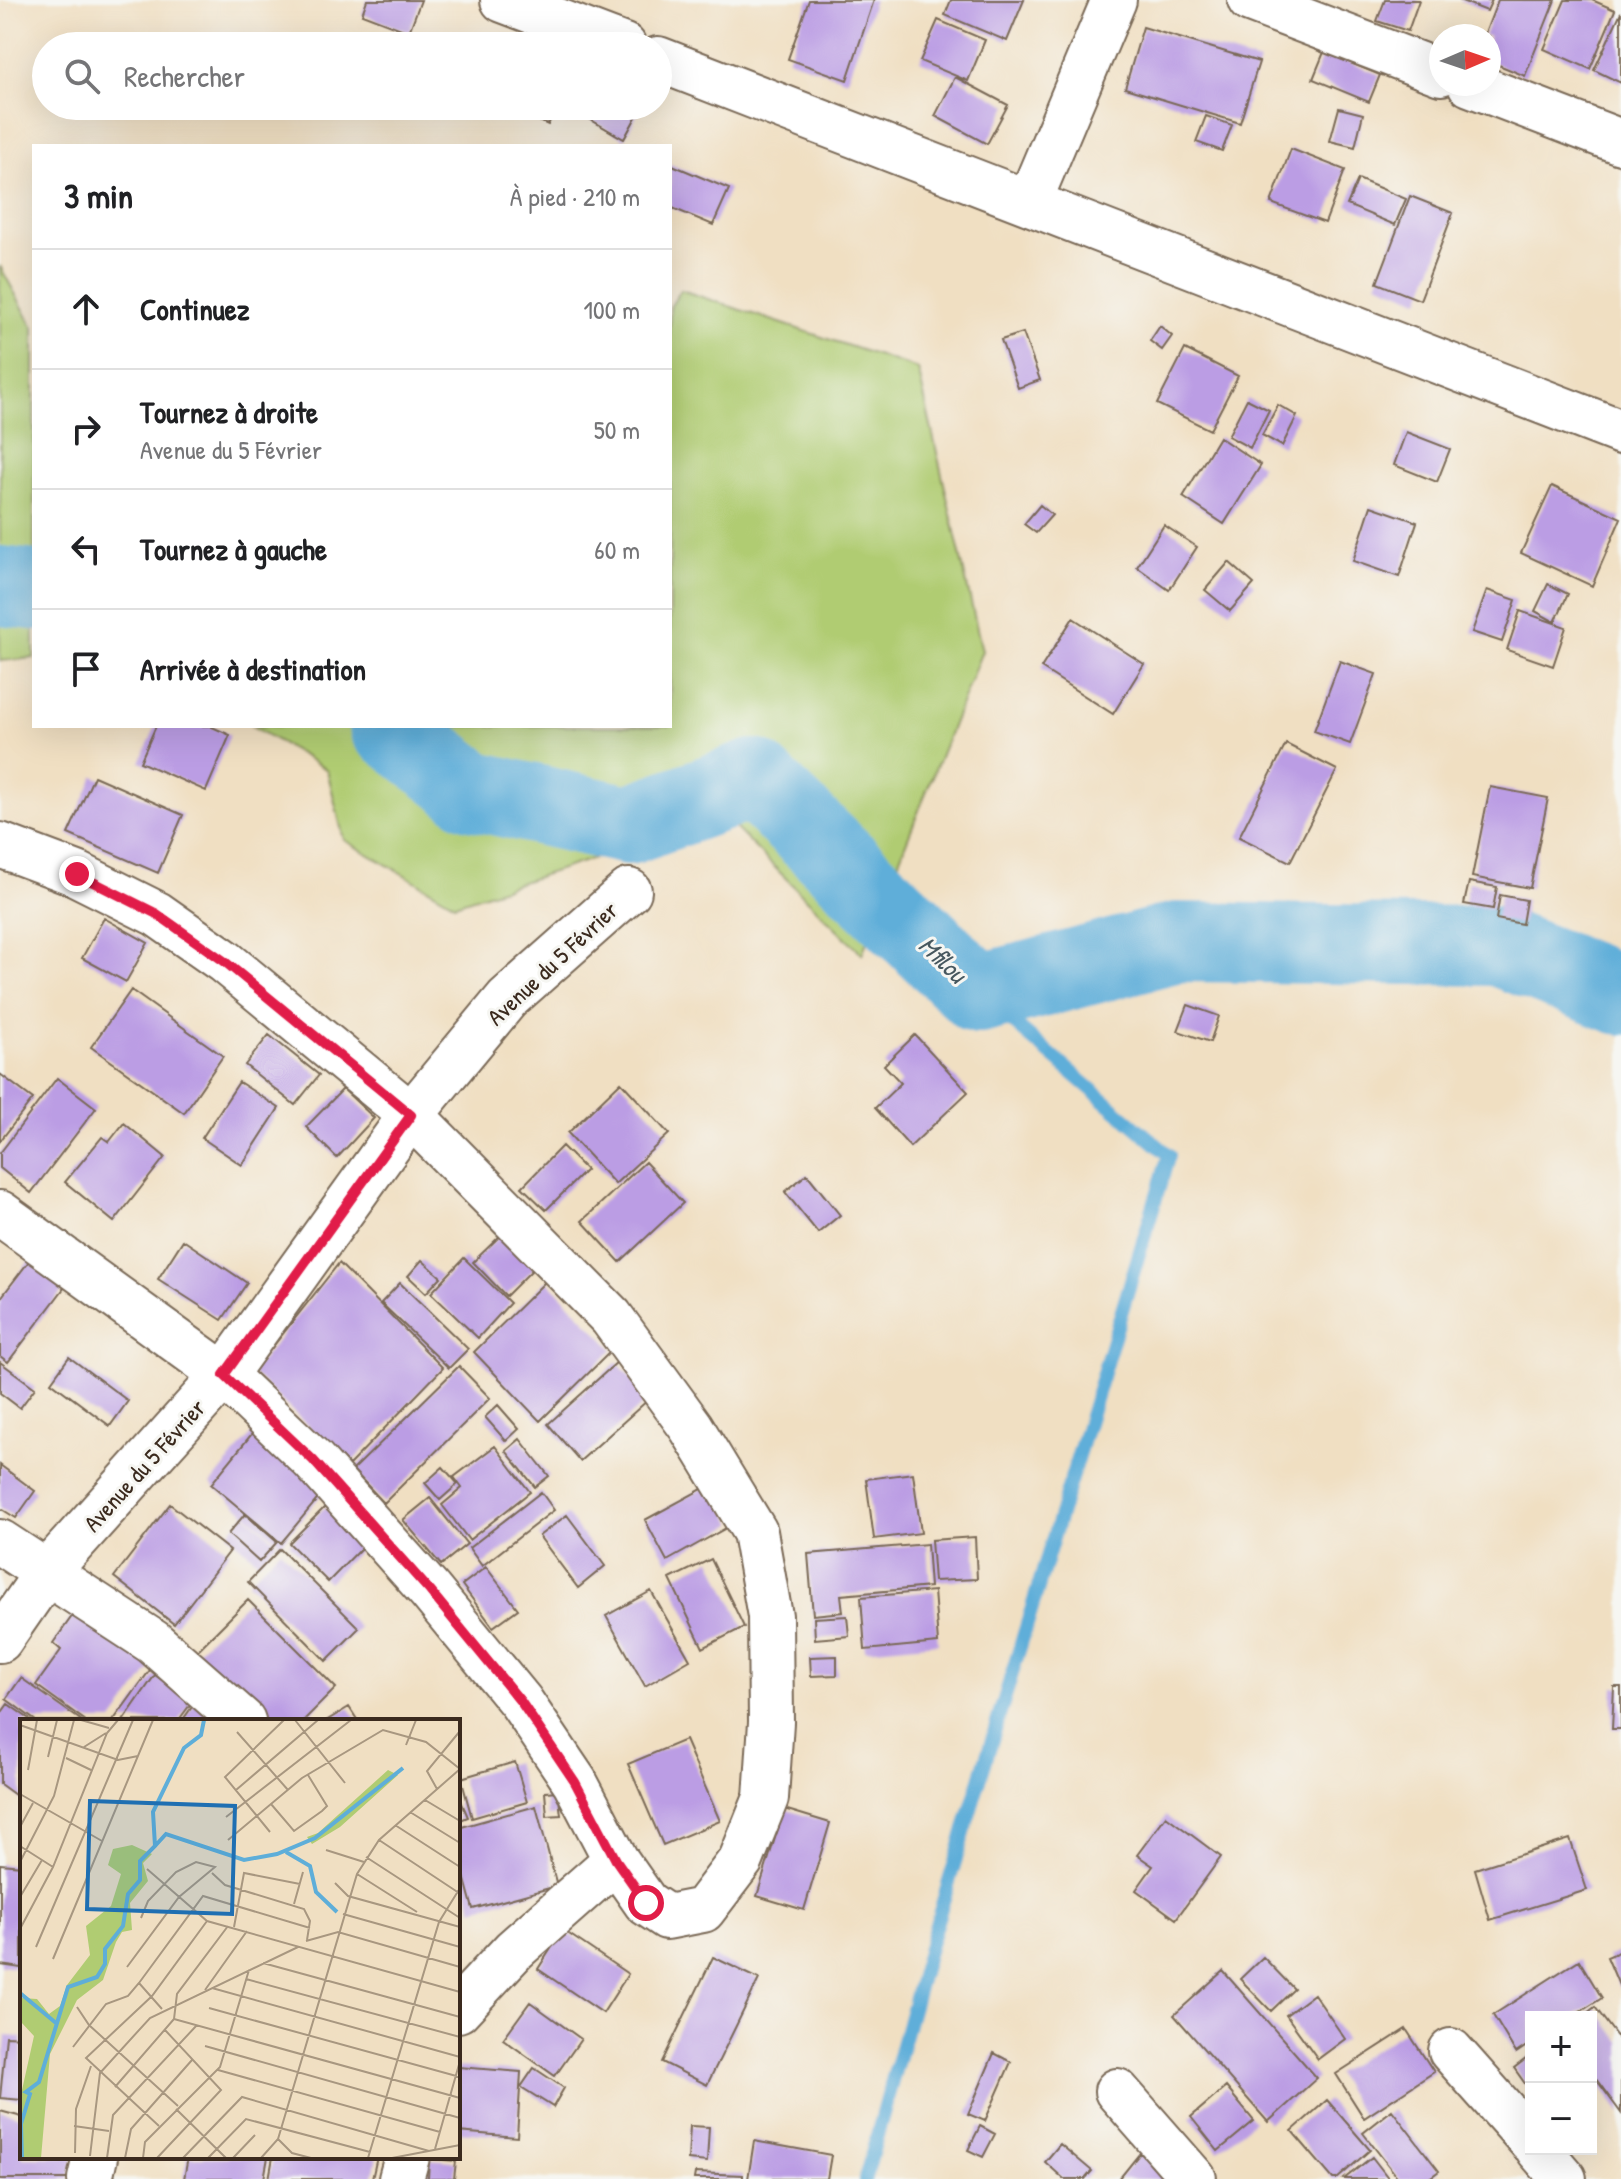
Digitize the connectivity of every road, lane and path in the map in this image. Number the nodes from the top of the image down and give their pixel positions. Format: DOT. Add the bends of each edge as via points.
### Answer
graph roads {
  1 [pos="503,0"];
  2 [pos="1114,0"];
  3 [pos="1250,0"];
  4 [pos="587,32"];
  5 [pos="672,64"];
  6 [pos="1429,68"];
  7 [pos="1501,96"];
  8 [pos="1621,142"];
  9 [pos="1029,202"];
  10 [pos="1621,432"];
  11 [pos="0,845"];
  12 [pos="629,891"];
  13 [pos="411,1115"];
  14 [pos="0,1213"];
  15 [pos="224,1375"];
  16 [pos="0,1542"];
  17 [pos="47,1572"];
  18 [pos="0,1640"];
  19 [pos="241,1719"];
  20 [pos="616,1860"];
  21 [pos="460,2008"];
  22 [pos="1451,2051"];
  23 [pos="1117,2091"];
  24 [pos="1525,2134"];
  25 [pos="1543,2155"];
  26 [pos="95,2159"];
  27 [pos="406,2159"];
  28 [pos="90,2179"];
  29 [pos="401,2179"];
  30 [pos="1194,2179"];
  31 [pos="1564,2179"];
  1 -- 4 [label="street"];
  2 -- 9 [label="street"];
  3 -- 6 [label="street"];
  5 -- 9 [label="street"];
  7 -- 8 [label="street"];
  9 -- 10 [label="street"];
  11 -- 13 [label="street" via="77,874 157,914 224,961"];
  12 -- 13 [label="street, Avenue du 5 Février" via="507,999"];
  13 -- 15 [label="street, Avenue du 5 Février"];
  13 -- 20 [label="street" via="611,1317 691,1427 755,1532 770,1616 771,1722 766,1798 741,1860 703,1910 667,1917 646,1903"];
  14 -- 15 [label="street"];
  15 -- 17 [label="street, Avenue du 5 Février"];
  15 -- 20 [label="street" via="313,1460 521,1702 575,1782"];
  16 -- 17 [label="street"];
  17 -- 18 [label="street, Avenue du 5 Février"];
  17 -- 19 [label="street" via="153,1642"];
  20 -- 21 [label="street" via="514,1950"];
  22 -- 24 [label="street"];
  23 -- 30 [label="street"];
  25 -- 31 [label="street"];
  26 -- 28 [label="street"];
  27 -- 29 [label="street"];
}
